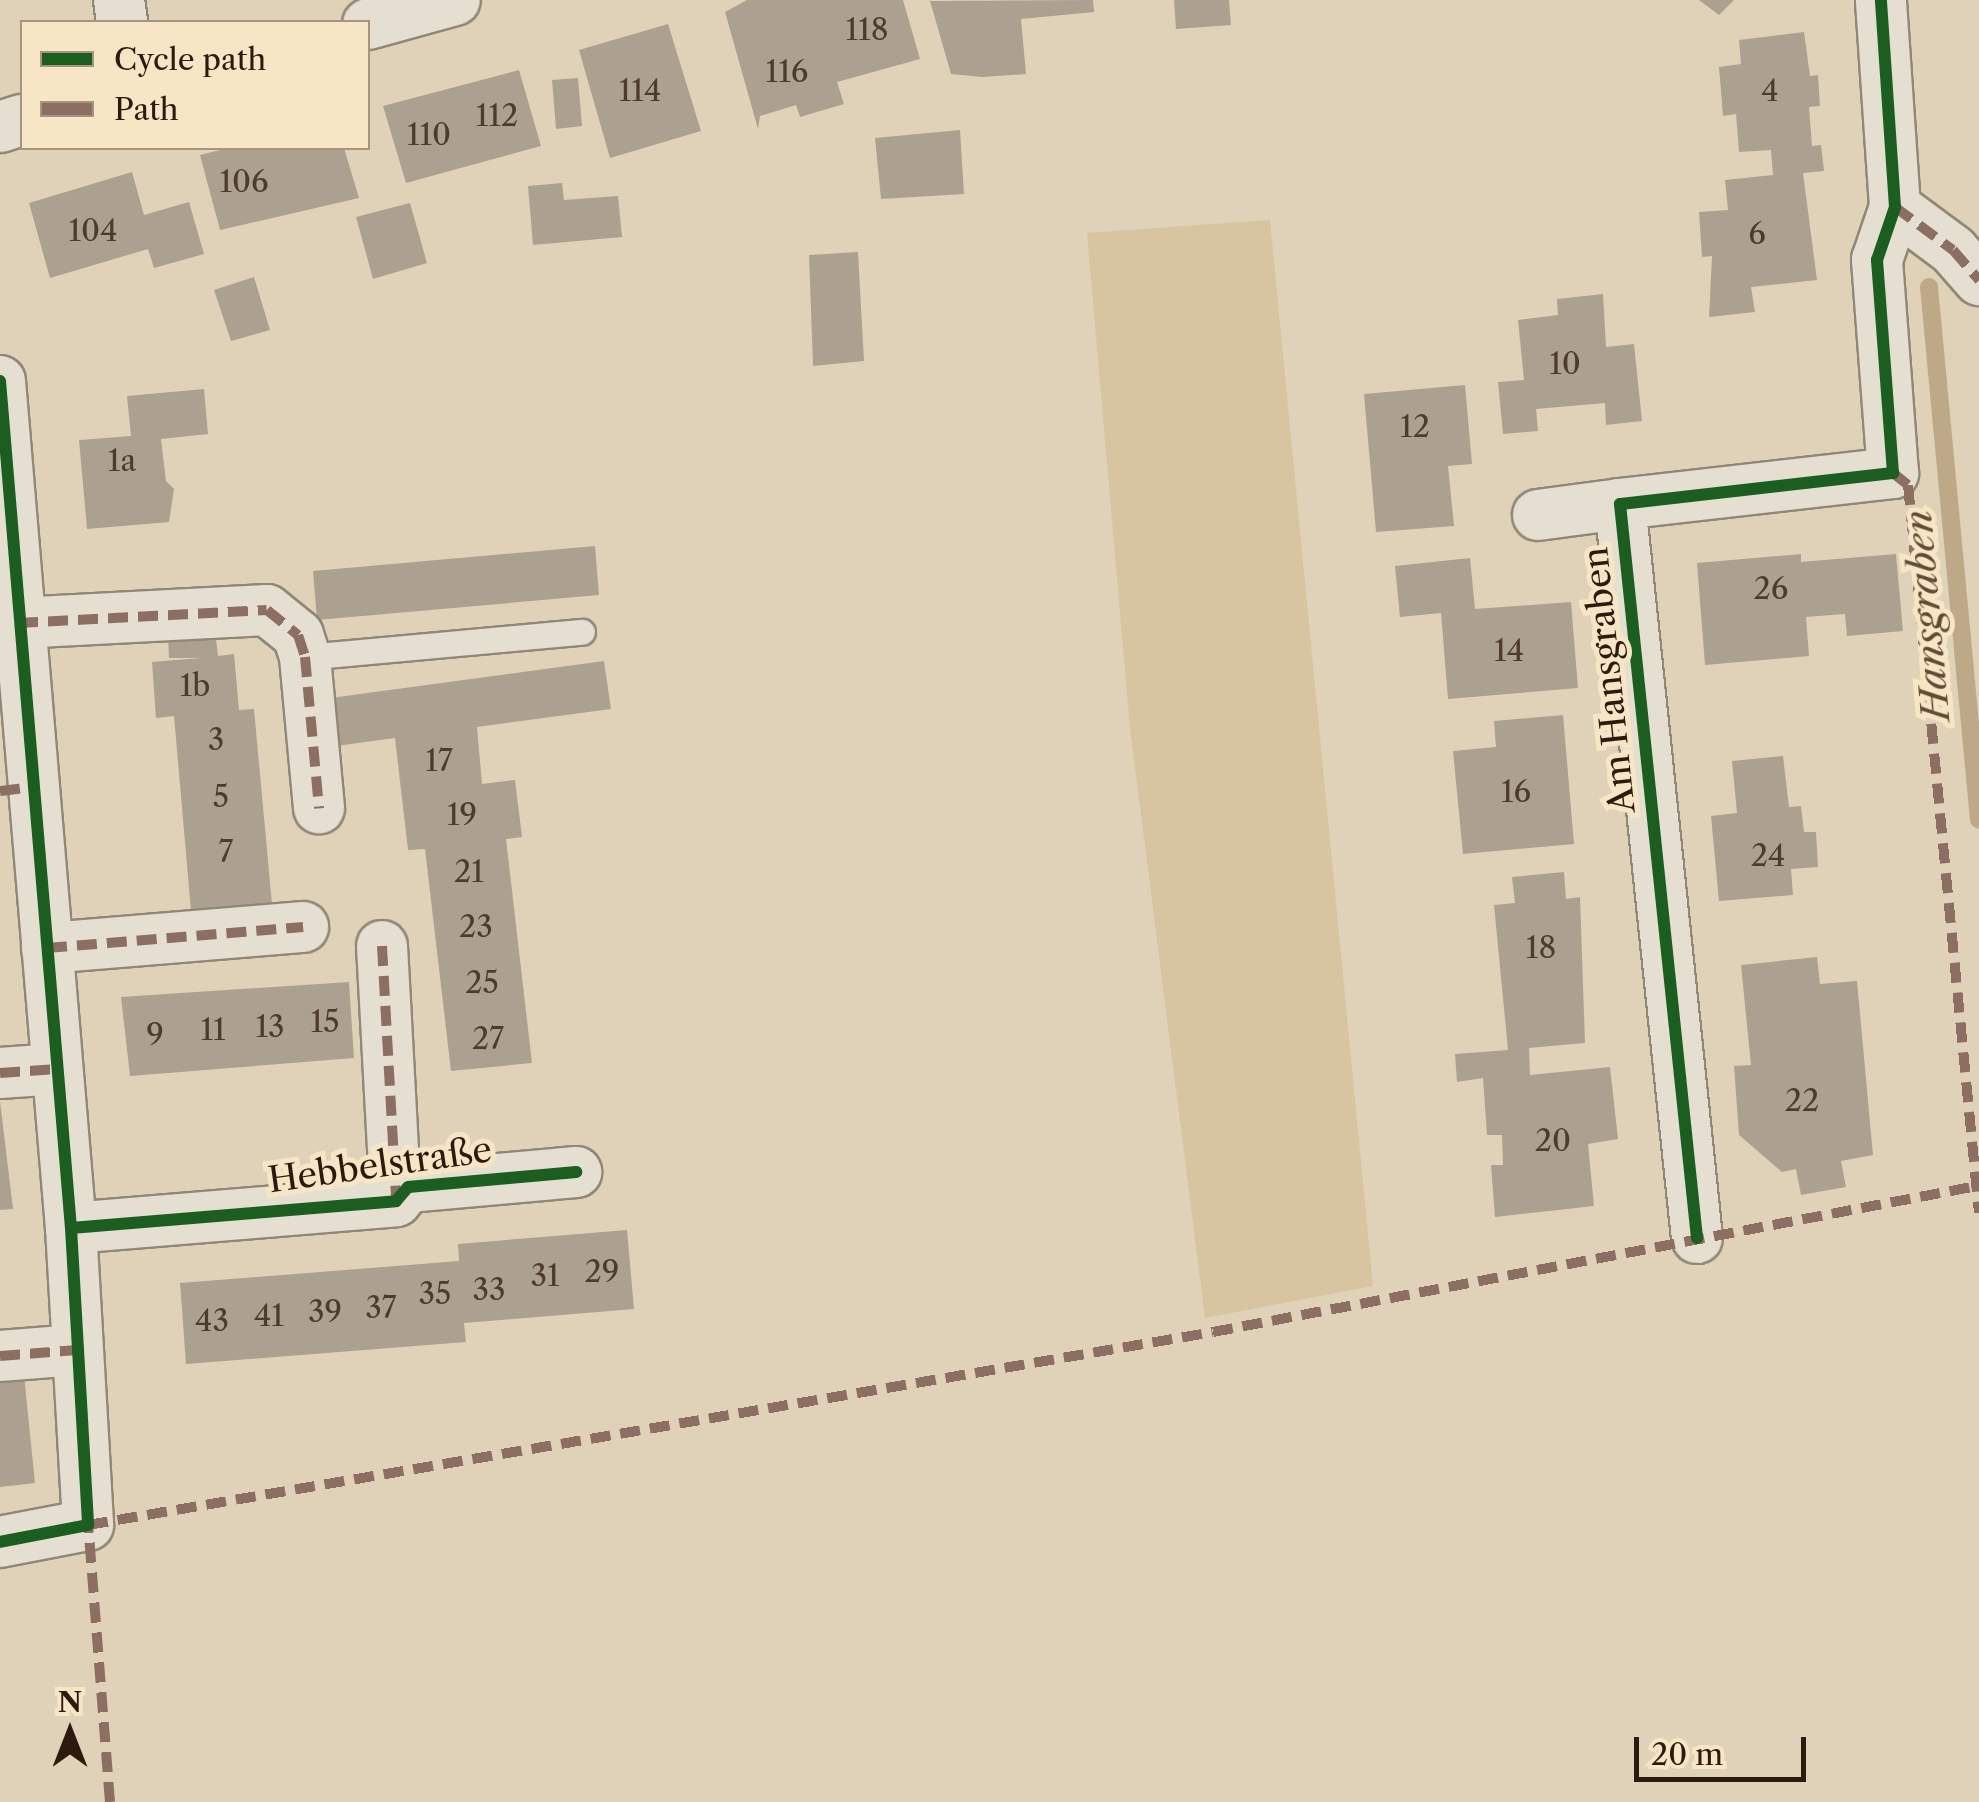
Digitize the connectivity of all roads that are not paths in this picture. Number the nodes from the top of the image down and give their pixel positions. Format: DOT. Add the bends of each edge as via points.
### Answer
graph roads {
  1 [pos="456,0"];
  2 [pos="1881,0"];
  3 [pos="370,23"];
  4 [pos="1895,208"];
  5 [pos="1979,280"];
  6 [pos="0,381"];
  7 [pos="1620,504"];
  8 [pos="1538,515"];
  9 [pos="4,517"];
  10 [pos="18,623"];
  11 [pos="582,632"];
  12 [pos="305,657"];
  13 [pos="17,789"];
  14 [pos="319,808"];
  15 [pos="303,926"];
  16 [pos="382,946"];
  17 [pos="47,948"];
  18 [pos="57,1069"];
  19 [pos="0,1073"];
  20 [pos="576,1172"];
  21 [pos="396,1200"];
  22 [pos="71,1228"];
  23 [pos="1696,1238"];
  24 [pos="77,1350"];
  25 [pos="0,1356"];
  26 [pos="0,1542"];
  1 -- 3 [label="street"];
  2 -- 4 [label="street, Am Hansgraben"];
  4 -- 5 [label="street" via="1954,250"];
  4 -- 7 [label="street, Am Hansgraben" via="1877,260 1892,473"];
  6 -- 9 [label="street"];
  7 -- 8 [label="street, Am Hansgraben"];
  7 -- 23 [label="street, Am Hansgraben"];
  9 -- 10 [label="street"];
  10 -- 12 [label="street" via="244,607 284,621"];
  10 -- 13 [label="street"];
  11 -- 12 [label="lane"];
  12 -- 14 [label="street"];
  13 -- 17 [label="street"];
  15 -- 17 [label="street"];
  16 -- 21 [label="street, Hebbelstraße"];
  17 -- 18 [label="street"];
  18 -- 19 [label="street"];
  18 -- 22 [label="street"];
  20 -- 21 [label="street, Hebbelstraße" via="408,1187"];
  21 -- 22 [label="street, Hebbelstraße"];
  22 -- 24 [label="street"];
  24 -- 25 [label="street"];
  24 -- 26 [label="street" via="88,1526"];
}
